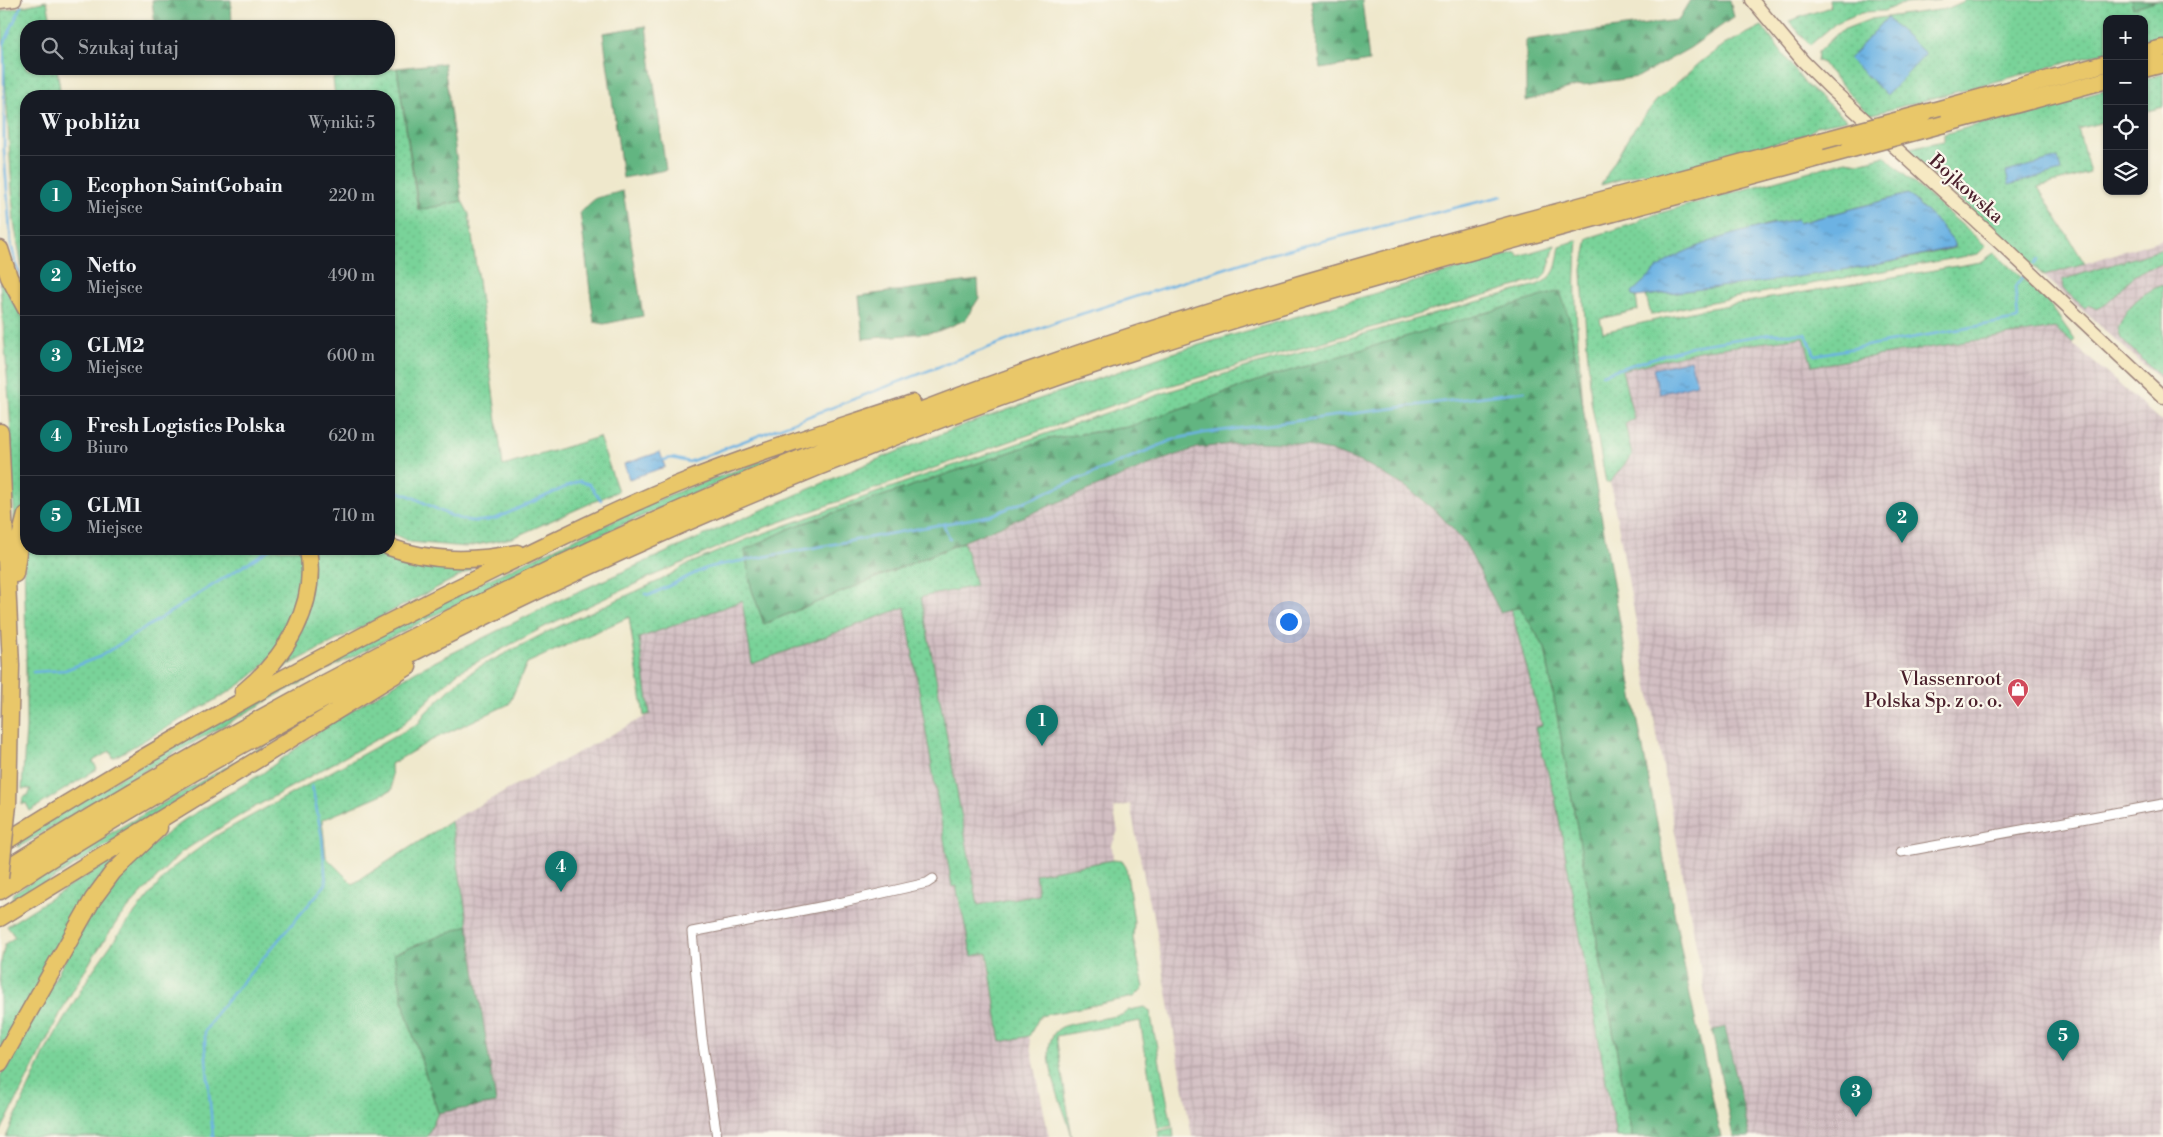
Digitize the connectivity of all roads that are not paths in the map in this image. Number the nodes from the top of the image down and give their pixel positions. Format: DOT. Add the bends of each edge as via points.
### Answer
graph roads {
  1 [pos="14,0"];
  2 [pos="1752,0"];
  3 [pos="0,2"];
  4 [pos="2163,48"];
  5 [pos="2148,52"];
  6 [pos="2103,64"];
  7 [pos="2163,64"];
  8 [pos="2148,68"];
  9 [pos="2103,81"];
  10 [pos="0,249"];
  11 [pos="20,298"];
  12 [pos="990,385"];
  13 [pos="2163,397"];
  14 [pos="0,432"];
  15 [pos="20,538"];
  16 [pos="541,547"];
  17 [pos="395,549"];
  18 [pos="308,555"];
  19 [pos="539,590"];
  20 [pos="10,610"];
  21 [pos="211,718"];
  22 [pos="2163,804"];
  23 [pos="180,807"];
  24 [pos="0,845"];
  25 [pos="1901,852"];
  26 [pos="0,872"];
  27 [pos="0,878"];
  28 [pos="933,879"];
  29 [pos="0,891"];
  30 [pos="0,918"];
  31 [pos="0,1063"];
  32 [pos="717,1137"];
  1 -- 3 [label="street"];
  2 -- 13 [label="street, Bojkowska" via="1829,87"];
  4 -- 5 [label="highway"];
  6 -- 12 [label="highway, bridge" via="1267,293"];
  7 -- 8 [label="highway"];
  9 -- 19 [label="highway, bridge" via="1517,240 1244,317 1120,356 971,408 856,453 738,501"];
  10 -- 11 [label="highway"];
  12 -- 16 [label="highway" via="936,395 731,464 644,498"];
  12 -- 26 [label="highway" via="866,431 704,498 466,609 236,730"];
  14 -- 20 [label="highway"];
  15 -- 20 [label="highway"];
  16 -- 17 [label="highway" via="483,559 443,560"];
  16 -- 21 [label="highway" via="370,631"];
  18 -- 21 [label="highway" via="306,600 293,635 269,670"];
  19 -- 23 [label="highway" via="358,696 278,749"];
  19 -- 29 [label="highway" via="397,661 245,743"];
  20 -- 27 [label="highway, bridge" via="8,805"];
  21 -- 24 [label="highway"];
  22 -- 25 [label="street"];
  23 -- 30 [label="highway"];
  23 -- 31 [label="highway" via="113,872 93,899"];
  28 -- 32 [label="street" via="840,903 692,932 702,1038"];
}
